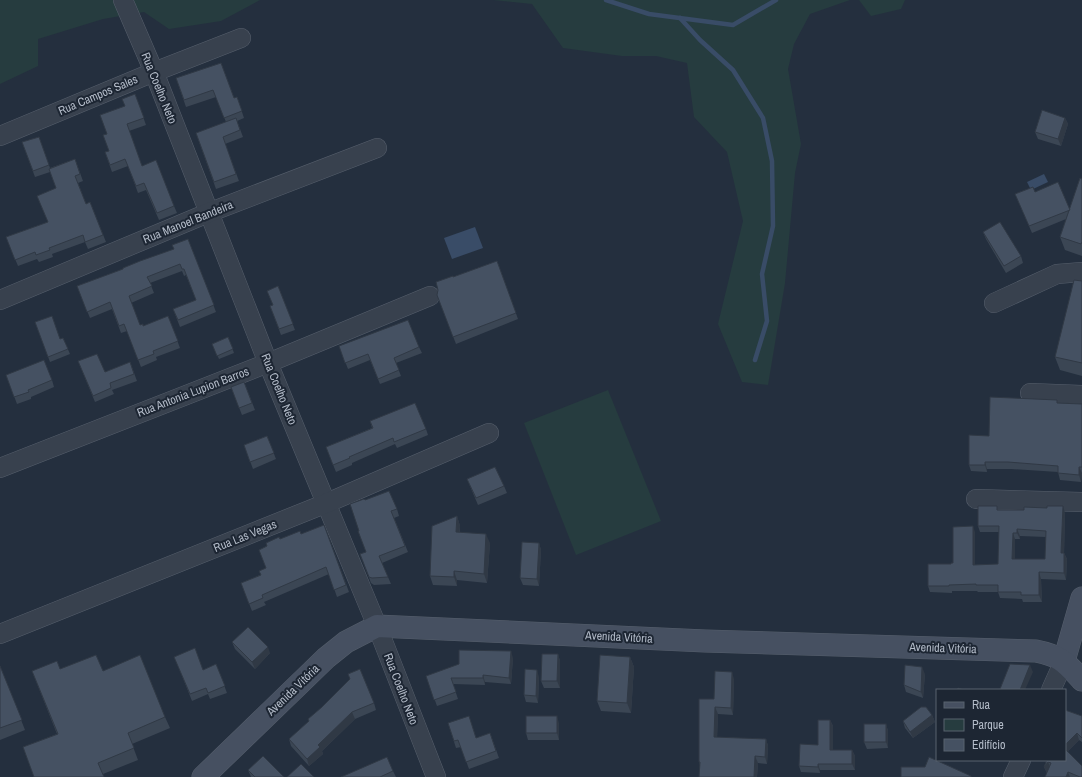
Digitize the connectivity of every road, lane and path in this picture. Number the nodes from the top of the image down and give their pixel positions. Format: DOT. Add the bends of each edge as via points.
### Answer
graph roads {
  1 [pos="123,0"];
  2 [pos="241,38"];
  3 [pos="154,72"];
  4 [pos="0,136"];
  5 [pos="376,148"];
  6 [pos="208,213"];
  7 [pos="1082,272"];
  8 [pos="430,296"];
  9 [pos="0,300"];
  10 [pos="994,303"];
  11 [pos="268,363"];
  12 [pos="1030,393"];
  13 [pos="1082,394"];
  14 [pos="488,433"];
  15 [pos="0,468"];
  16 [pos="976,499"];
  17 [pos="1082,502"];
  18 [pos="326,503"];
  19 [pos="1081,603"];
  20 [pos="376,626"];
  21 [pos="0,634"];
  22 [pos="1064,660"];
  23 [pos="1082,680"];
  24 [pos="1051,689"];
  25 [pos="1021,761"];
  26 [pos="203,777"];
  27 [pos="436,777"];
  28 [pos="1013,777"];
  1 -- 3 [label="street, Rua Coelho Neto"];
  2 -- 3 [label="street, Rua Campos Sales"];
  3 -- 4 [label="street, Rua Campos Sales"];
  3 -- 6 [label="street, Rua Coelho Neto"];
  5 -- 6 [label="street, Rua Manoel Bandeira"];
  6 -- 9 [label="street, Rua Manoel Bandeira"];
  6 -- 11 [label="street, Rua Coelho Neto"];
  7 -- 10 [label="street" via="1057,274"];
  8 -- 11 [label="street, Rua Antonia Lupion Barros"];
  11 -- 15 [label="street, Rua Antonia Lupion Barros"];
  11 -- 18 [label="street, Rua Coelho Neto"];
  12 -- 13 [label="street"];
  14 -- 18 [label="street, Rua Las Vegas"];
  16 -- 17 [label="street"];
  18 -- 20 [label="street, Rua Coelho Neto"];
  18 -- 21 [label="street, Rua Las Vegas"];
  19 -- 22 [label="street"];
  20 -- 22 [label="street, Avenida Vitória" via="705,641 1036,651"];
  20 -- 26 [label="street, Avenida Vitória" via="346,642 326,658"];
  20 -- 27 [label="street, Rua Coelho Neto"];
  22 -- 23 [label="street, Avenida Vitória"];
  22 -- 24 [label="street"];
  25 -- 28 [label="street"];
}
